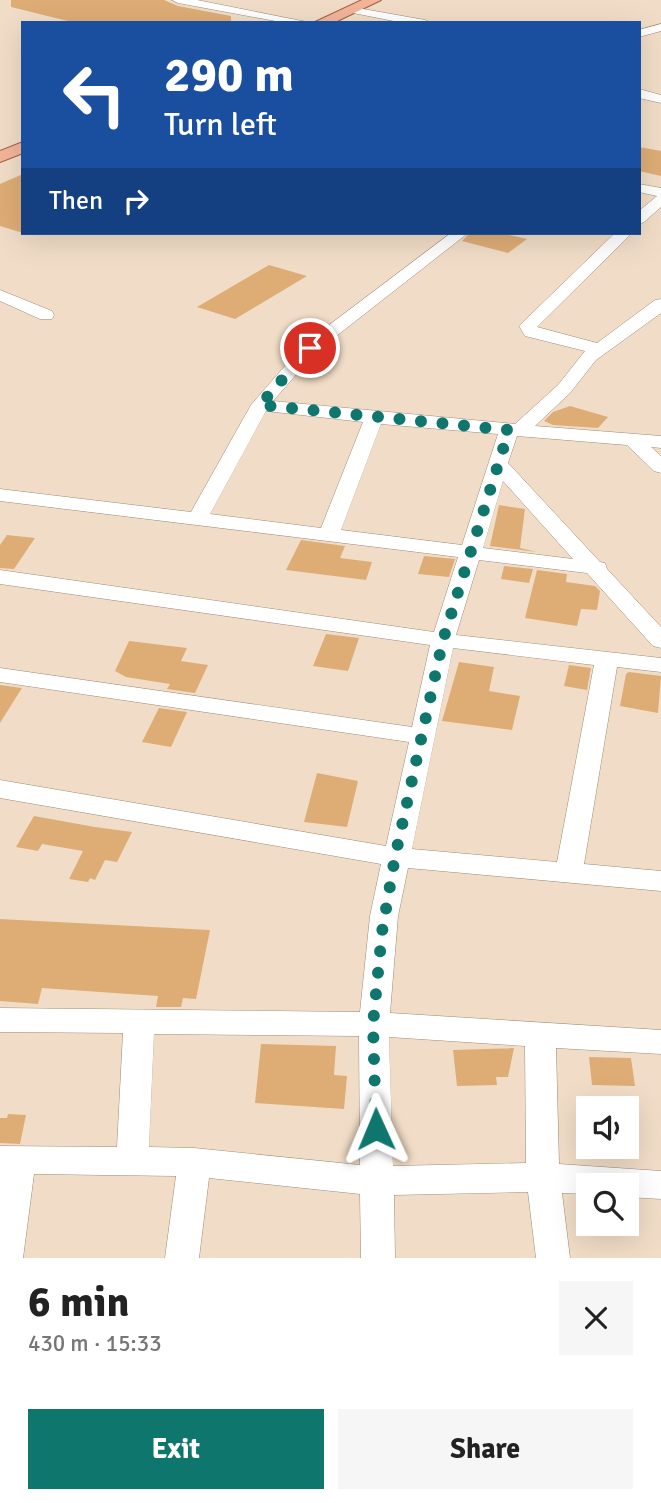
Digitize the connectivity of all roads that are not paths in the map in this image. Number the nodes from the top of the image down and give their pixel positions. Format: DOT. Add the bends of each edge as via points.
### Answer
graph roads {
  1 [pos="178,0"];
  2 [pos="374,0"];
  3 [pos="352,10"];
  4 [pos="295,21"];
  5 [pos="325,21"];
  6 [pos="414,21"];
  7 [pos="661,27"];
  8 [pos="641,33"];
  9 [pos="641,92"];
  10 [pos="661,99"];
  11 [pos="21,148"];
  12 [pos="0,157"];
  13 [pos="641,187"];
  14 [pos="661,192"];
  15 [pos="661,199"];
  16 [pos="641,217"];
  17 [pos="457,235"];
  18 [pos="622,235"];
  19 [pos="0,295"];
  20 [pos="661,304"];
  21 [pos="46,315"];
  22 [pos="598,349"];
  23 [pos="260,405"];
  24 [pos="374,418"];
  25 [pos="515,430"];
  26 [pos="633,440"];
  27 [pos="661,442"];
  28 [pos="498,464"];
  29 [pos="661,467"];
  30 [pos="0,495"];
  31 [pos="198,518"];
  32 [pos="329,534"];
  33 [pos="470,551"];
  34 [pos="597,568"];
  35 [pos="0,577"];
  36 [pos="443,640"];
  37 [pos="661,640"];
  38 [pos="607,659"];
  39 [pos="661,665"];
  40 [pos="0,675"];
  41 [pos="422,736"];
  42 [pos="0,789"];
  43 [pos="395,857"];
  44 [pos="569,873"];
  45 [pos="661,881"];
  46 [pos="0,1020"];
  47 [pos="139,1022"];
  48 [pos="373,1024"];
  49 [pos="540,1035"];
  50 [pos="661,1042"];
  51 [pos="10,1160"];
  52 [pos="132,1161"];
  53 [pos="194,1162"];
  54 [pos="543,1177"];
  55 [pos="377,1181"];
  56 [pos="661,1185"];
  57 [pos="6,1258"];
  58 [pos="183,1258"];
  59 [pos="378,1258"];
  60 [pos="553,1258"];
  1 -- 4 [label="street"];
  2 -- 3 [label="main road"];
  3 -- 5 [label="main road"];
  3 -- 6 [label="street"];
  7 -- 8 [label="street"];
  9 -- 10 [label="street"];
  11 -- 12 [label="main road"];
  13 -- 14 [label="street"];
  15 -- 16 [label="street"];
  17 -- 23 [label="street" via="310,348"];
  18 -- 22 [label="street" via="528,326 547,338"];
  19 -- 21 [label="street"];
  20 -- 22 [label="street"];
  22 -- 25 [label="street" via="564,389"];
  23 -- 24 [label="street"];
  23 -- 31 [label="street"];
  24 -- 25 [label="street"];
  24 -- 32 [label="street"];
  25 -- 26 [label="street"];
  25 -- 28 [label="street"];
  26 -- 27 [label="street"];
  26 -- 29 [label="street"];
  28 -- 33 [label="street"];
  28 -- 34 [label="street"];
  30 -- 31 [label="street"];
  31 -- 32 [label="street"];
  32 -- 33 [label="street"];
  33 -- 34 [label="street"];
  33 -- 36 [label="street"];
  34 -- 37 [label="street"];
  35 -- 36 [label="street"];
  36 -- 38 [label="street"];
  36 -- 41 [label="street"];
  38 -- 39 [label="street"];
  38 -- 44 [label="street"];
  40 -- 41 [label="street"];
  41 -- 43 [label="street"];
  42 -- 43 [label="street"];
  43 -- 44 [label="street"];
  43 -- 48 [label="street"];
  44 -- 45 [label="street"];
  46 -- 47 [label="street"];
  47 -- 48 [label="street"];
  47 -- 52 [label="street"];
  48 -- 49 [label="street"];
  48 -- 55 [label="street"];
  49 -- 50 [label="street"];
  49 -- 54 [label="street"];
  51 -- 52 [label="street"];
  51 -- 57 [label="street"];
  52 -- 53 [label="street"];
  53 -- 55 [label="street"];
  53 -- 58 [label="street"];
  54 -- 55 [label="street"];
  54 -- 56 [label="street"];
  54 -- 60 [label="street"];
  55 -- 59 [label="street"];
}
